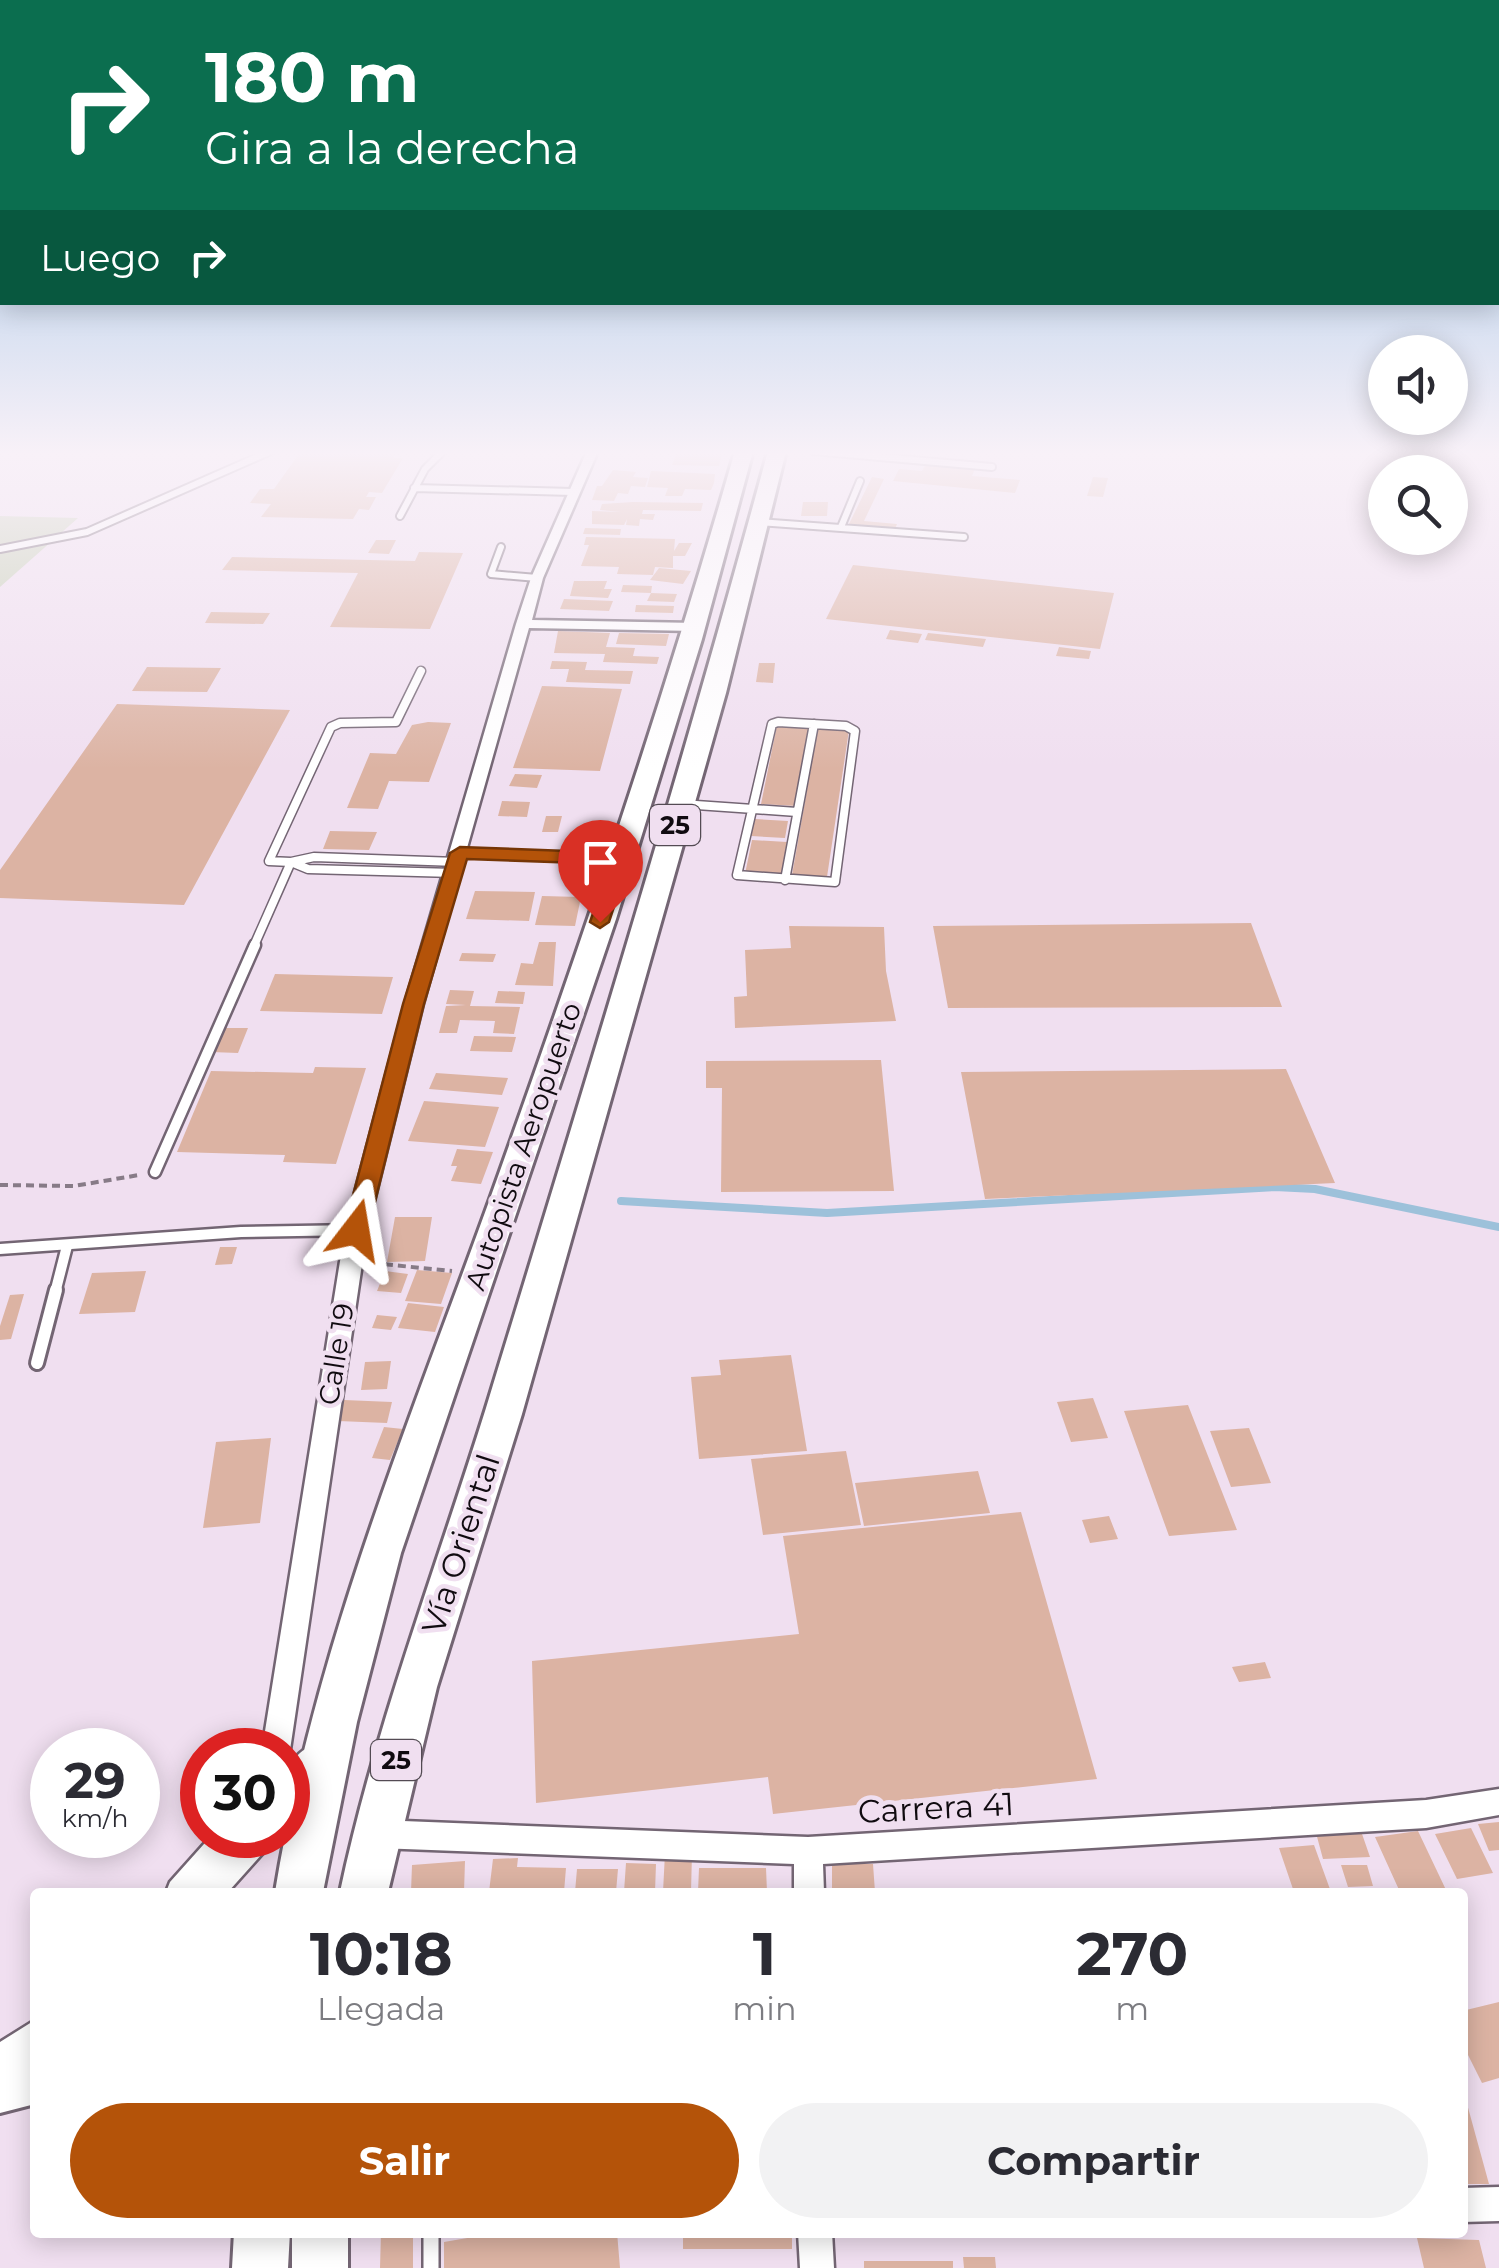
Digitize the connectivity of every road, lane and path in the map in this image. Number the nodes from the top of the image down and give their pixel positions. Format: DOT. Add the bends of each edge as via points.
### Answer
graph roads {
  1 [pos="497,557"];
  2 [pos="545,557"];
  3 [pos="716,557"];
  4 [pos="748,557"];
  5 [pos="536,578"];
  6 [pos="524,624"];
  7 [pos="697,627"];
  8 [pos="421,671"];
  9 [pos="814,724"];
  10 [pos="681,804"];
  11 [pos="753,809"];
  12 [pos="797,812"];
  13 [pos="621,858"];
  14 [pos="291,862"];
  15 [pos="457,862"];
  16 [pos="785,880"];
  17 [pos="156,1172"];
  18 [pos="0,1185"];
  19 [pos="564,1197"];
  20 [pos="356,1230"];
  21 [pos="68,1246"];
  22 [pos="0,1250"];
  23 [pos="350,1260"];
  24 [pos="480,1274"];
  25 [pos="37,1363"];
  26 [pos="331,1724"];
  27 [pos="279,1728"];
  28 [pos="310,1760"];
  29 [pos="1499,1802"];
  30 [pos="376,1834"];
  31 [pos="808,1851"];
  32 [pos="211,1858"];
  33 [pos="239,1858"];
  34 [pos="185,1888"];
  35 [pos="213,1888"];
  36 [pos="299,1888"];
  37 [pos="365,1888"];
  38 [pos="809,1888"];
  39 [pos="26,2050"];
  40 [pos="0,2088"];
  41 [pos="1499,2204"];
  42 [pos="1468,2205"];
  43 [pos="262,2238"];
  44 [pos="320,2238"];
  45 [pos="431,2238"];
  46 [pos="816,2238"];
  47 [pos="260,2268"];
  48 [pos="320,2268"];
  49 [pos="431,2268"];
  50 [pos="817,2268"];
  1 -- 5 [label="lane" via="491,574"];
  2 -- 5 [label="street, Calle 19"];
  3 -- 7 [label="highway, Autopista Aeropuerto / 25"];
  4 -- 10 [label="highway, Autopista Aeropuerto / 25"];
  5 -- 6 [label="street, Calle 19"];
  6 -- 7 [label="street"];
  6 -- 15 [label="street, Calle 19"];
  7 -- 13 [label="highway, Autopista Aeropuerto / 25"];
  8 -- 14 [label="lane" via="396,722 332,727 269,861"];
  9 -- 11 [label="lane" via="772,724"];
  9 -- 12 [label="lane"];
  9 -- 16 [label="lane" via="855,731 835,882"];
  10 -- 11 [label="lane"];
  10 -- 19 [label="highway, Autopista Aeropuerto / 25"];
  11 -- 12 [label="lane"];
  11 -- 16 [label="lane" via="737,875"];
  12 -- 16 [label="lane"];
  13 -- 15 [label="lane"];
  13 -- 24 [label="highway, Autopista Aeropuerto / 25"];
  14 -- 15 [label="lane" via="308,868"];
  14 -- 17 [label="lane"];
  15 -- 20 [label="street, Calle 19"];
  17 -- 18 [label="path" via="74,1186"];
  19 -- 30 [label="highway, Vía Oriental / 25"];
  20 -- 21 [label="lane"];
  20 -- 23 [label="street, Calle 19"];
  21 -- 22 [label="lane"];
  21 -- 25 [label="lane"];
  23 -- 24 [label="path"];
  23 -- 27 [label="street, Calle 19"];
  24 -- 26 [label="highway, Autopista Aeropuerto / 25" via="380,1551"];
  26 -- 28 [label="street"];
  26 -- 36 [label="highway, 25"];
  29 -- 31 [label="street, Carrera 41" via="1426,1814"];
  30 -- 31 [label="street, Carrera 41"];
  30 -- 37 [label="highway, Vía Oriental / 25"];
  31 -- 38 [label="street"];
  32 -- 34 [label="street"];
  33 -- 35 [label="street"];
  39 -- 40 [label="highway"];
  41 -- 42 [label="street"];
  43 -- 47 [label="highway"];
  44 -- 48 [label="highway"];
  45 -- 49 [label="lane"];
  46 -- 50 [label="street"];
}
